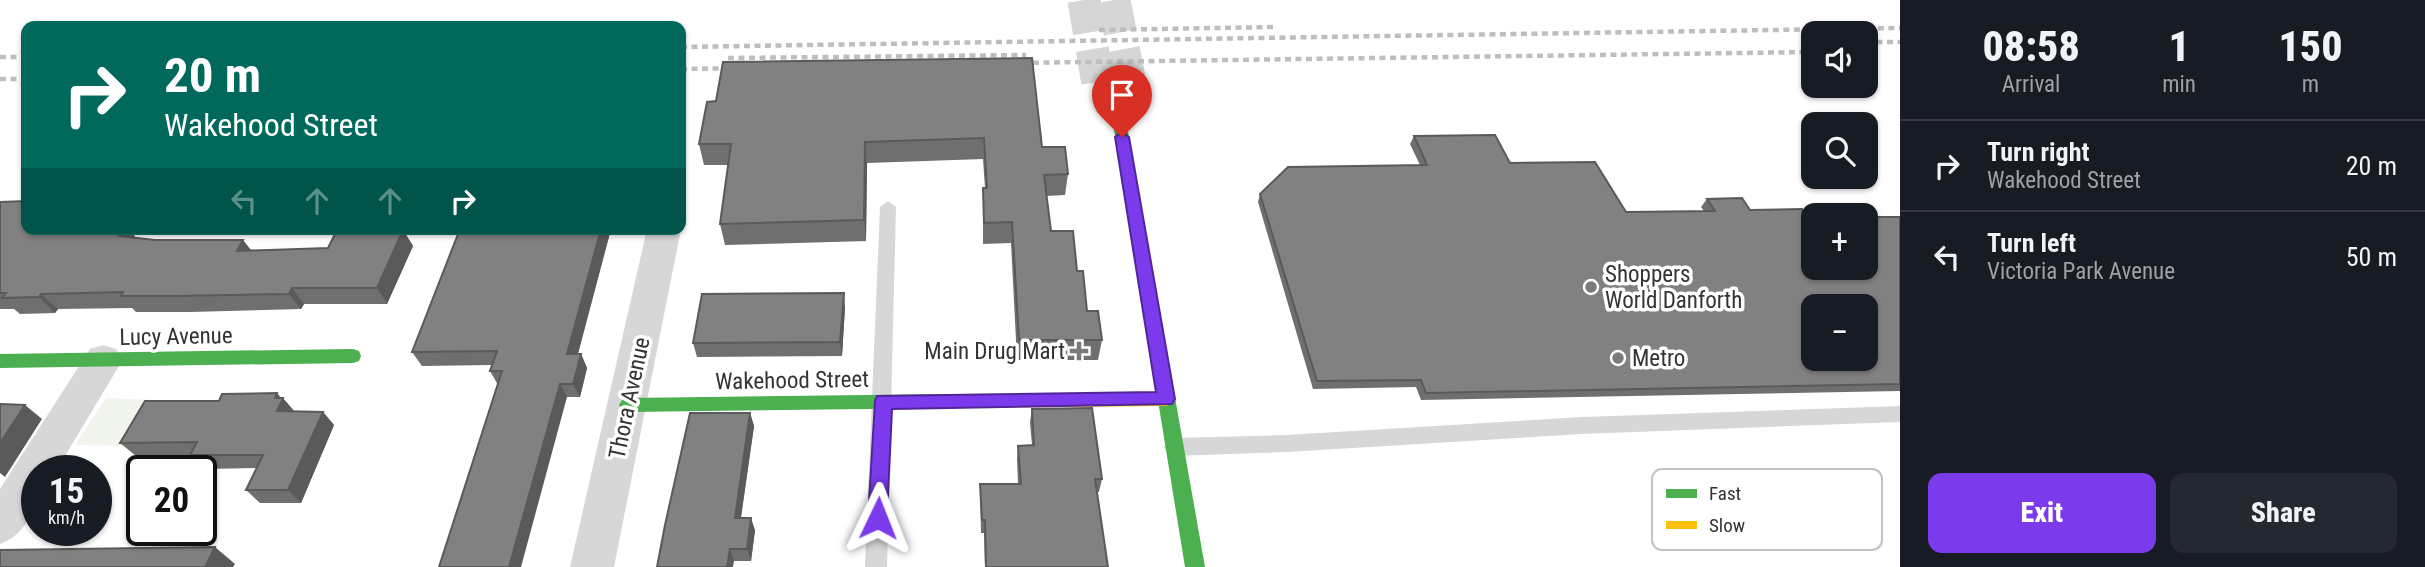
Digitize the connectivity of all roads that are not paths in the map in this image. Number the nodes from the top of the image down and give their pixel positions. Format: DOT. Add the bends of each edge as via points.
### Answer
graph roads {
  1 [pos="1099,90"];
  2 [pos="1133,98"];
  3 [pos="1117,110"];
  4 [pos="888,207"];
  5 [pos="663,235"];
  6 [pos="353,356"];
  7 [pos="103,360"];
  8 [pos="0,361"];
  9 [pos="1166,399"];
  10 [pos="883,401"];
  11 [pos="628,405"];
  12 [pos="1900,414"];
  13 [pos="1174,447"];
  14 [pos="0,525"];
  15 [pos="592,567"];
  16 [pos="876,567"];
  17 [pos="1195,567"];
  1 -- 3 [label="street" via="1100,98"];
  2 -- 3 [label="street"];
  3 -- 9 [label="street"];
  4 -- 10 [label="lane"];
  5 -- 11 [label="street, Thora Avenue"];
  6 -- 7 [label="street, Lucy Avenue"];
  7 -- 8 [label="street, Lucy Avenue"];
  7 -- 14 [label="street"];
  9 -- 10 [label="street, Wakehood Street"];
  9 -- 13 [label="street"];
  10 -- 11 [label="street, Wakehood Street"];
  10 -- 16 [label="lane"];
  11 -- 15 [label="street, Thora Avenue"];
  12 -- 13 [label="lane"];
  13 -- 17 [label="street"];
}
